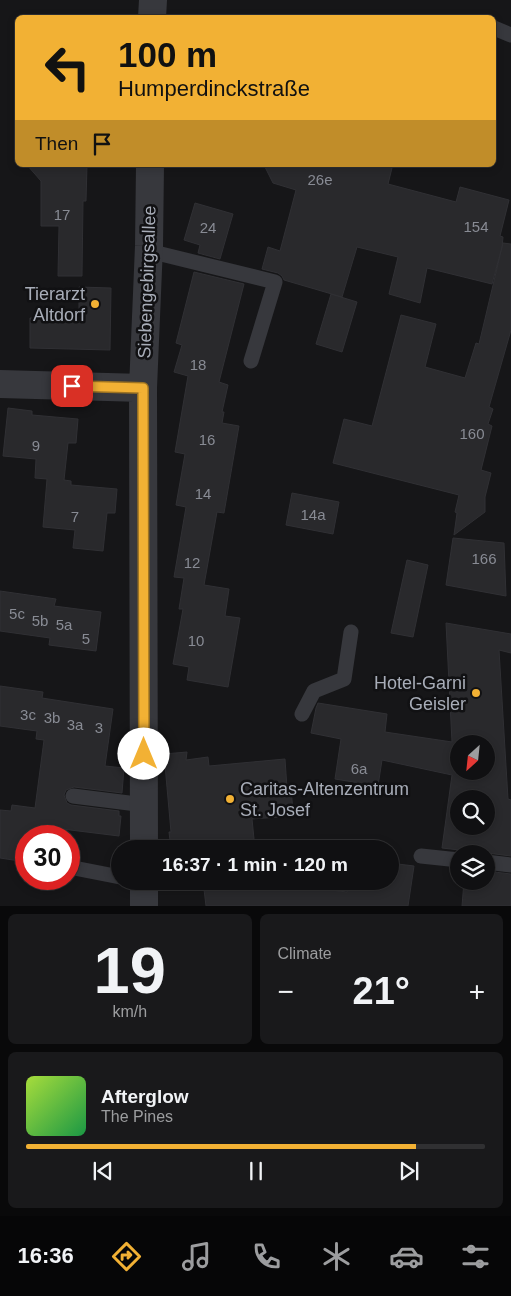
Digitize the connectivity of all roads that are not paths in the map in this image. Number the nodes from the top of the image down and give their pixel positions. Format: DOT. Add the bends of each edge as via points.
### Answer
graph roads {
  1 [pos="153,0"];
  2 [pos="152,15"];
  3 [pos="496,29"];
  4 [pos="511,35"];
  5 [pos="150,167"];
  6 [pos="149,253"];
  7 [pos="251,361"];
  8 [pos="0,384"];
  9 [pos="143,388"];
  10 [pos="352,632"];
  11 [pos="302,714"];
  12 [pos="73,796"];
  13 [pos="145,805"];
  14 [pos="144,840"];
  15 [pos="421,856"];
  16 [pos="450,859"];
  17 [pos="495,863"];
  18 [pos="511,865"];
  19 [pos="80,869"];
  20 [pos="111,874"];
  21 [pos="144,890"];
  22 [pos="144,906"];
  1 -- 2 [label="street"];
  3 -- 4 [label="lane"];
  5 -- 6 [label="street, Siebengebirgsallee"];
  6 -- 7 [label="lane" via="275,282"];
  6 -- 9 [label="street, Siebengebirgsallee"];
  8 -- 9 [label="street"];
  9 -- 13 [label="street, Siebengebirgsallee"];
  10 -- 11 [label="lane" via="344,679 314,691"];
  12 -- 13 [label="lane"];
  13 -- 14 [label="street, Siebengebirgsallee"];
  15 -- 16 [label="lane"];
  17 -- 18 [label="lane"];
  19 -- 20 [label="lane"];
  21 -- 22 [label="street"];
}
